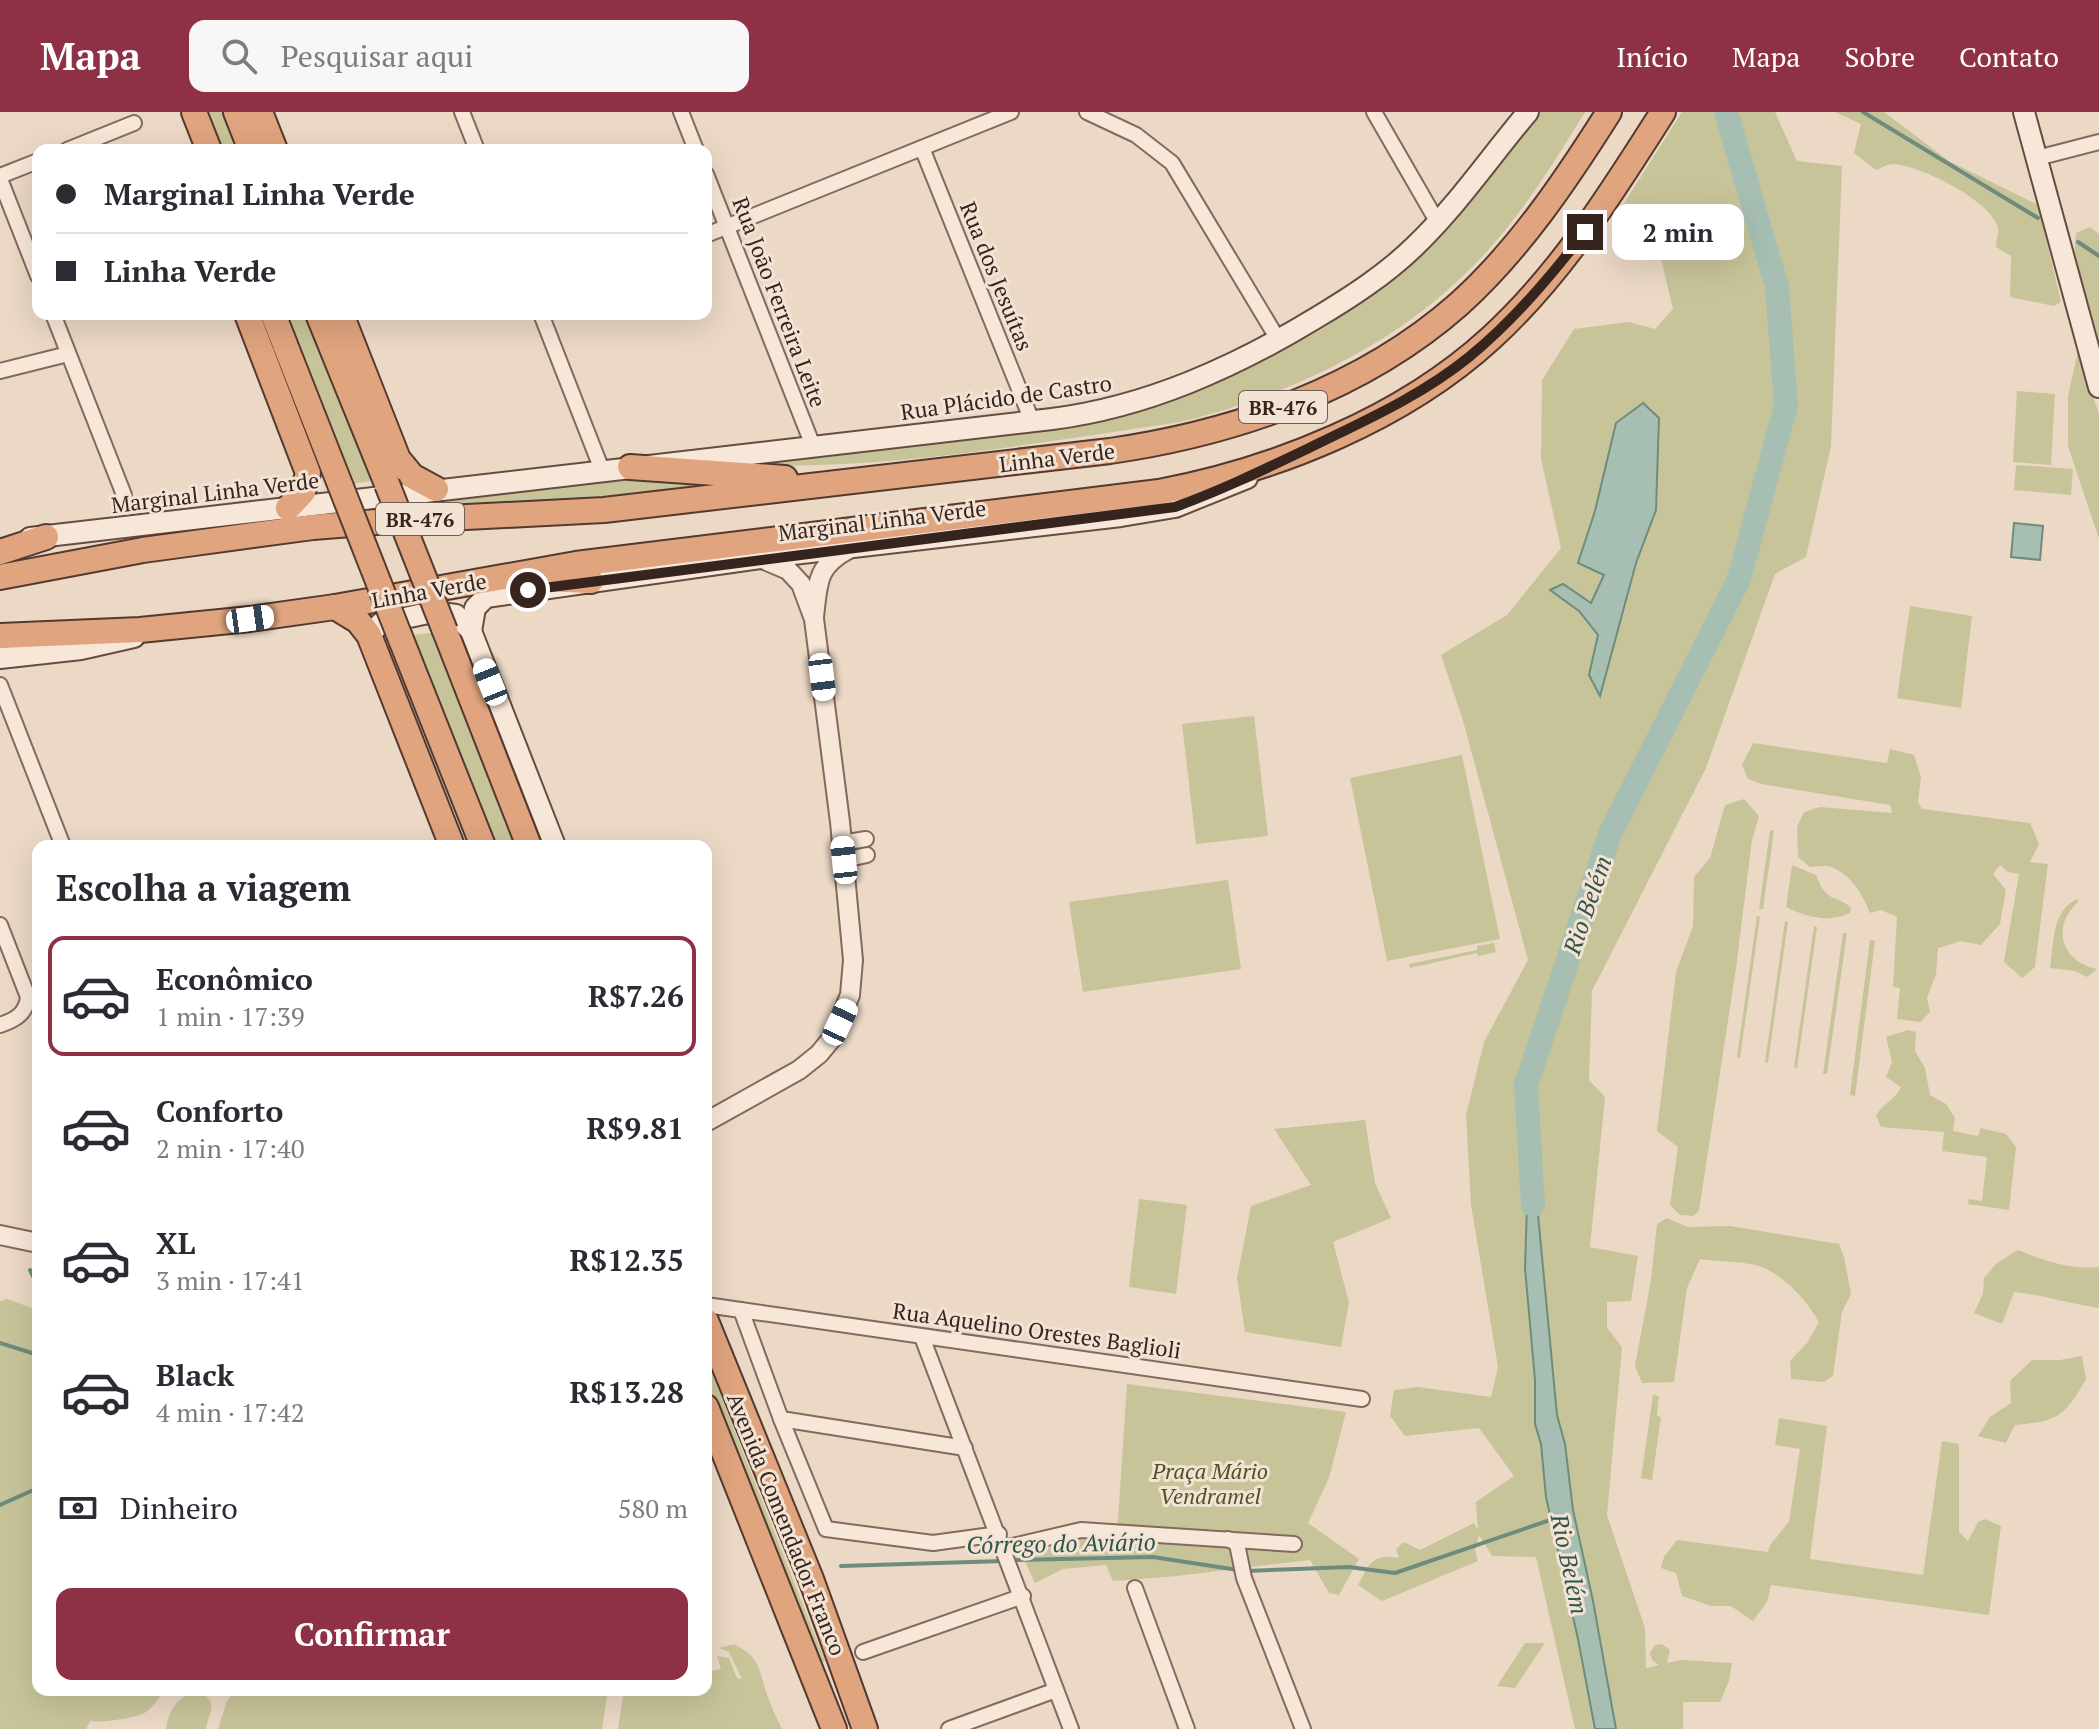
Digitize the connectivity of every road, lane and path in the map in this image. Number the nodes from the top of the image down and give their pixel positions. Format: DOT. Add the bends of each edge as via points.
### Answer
graph roads {
  1 [pos="184,112"];
  2 [pos="194,112"];
  3 [pos="236,112"];
  4 [pos="260,112"];
  5 [pos="462,112"];
  6 [pos="681,112"];
  7 [pos="1011,112"];
  8 [pos="1087,112"];
  9 [pos="1374,112"];
  10 [pos="1528,112"];
  11 [pos="1609,112"];
  12 [pos="1663,112"];
  13 [pos="2024,112"];
  14 [pos="134,123"];
  15 [pos="2099,142"];
  16 [pos="82,144"];
  17 [pos="192,144"];
  18 [pos="207,144"];
  19 [pos="249,144"];
  20 [pos="273,144"];
  21 [pos="475,144"];
  22 [pos="694,144"];
  23 [pos="922,148"];
  24 [pos="2037,158"];
  25 [pos="32,164"];
  26 [pos="0,178"];
  27 [pos="712,189"];
  28 [pos="1438,223"];
  29 [pos="727,227"];
  30 [pos="712,233"];
  31 [pos="32,261"];
  32 [pos="55,320"];
  33 [pos="249,320"];
  34 [pos="275,320"];
  35 [pos="320,320"];
  36 [pos="343,320"];
  37 [pos="543,320"];
  38 [pos="1279,341"];
  39 [pos="68,354"];
  40 [pos="0,371"];
  41 [pos="2099,387"];
  42 [pos="1032,421"];
  43 [pos="813,446"];
  44 [pos="1311,447"];
  45 [pos="630,467"];
  46 [pos="602,470"];
  47 [pos="843,482"];
  48 [pos="436,489"];
  49 [pos="124,495"];
  50 [pos="288,508"];
  51 [pos="46,537"];
  52 [pos="0,542"];
  53 [pos="851,548"];
  54 [pos="0,552"];
  55 [pos="760,558"];
  56 [pos="0,577"];
  57 [pos="500,577"];
  58 [pos="591,581"];
  59 [pos="335,607"];
  60 [pos="814,619"];
  61 [pos="176,627"];
  62 [pos="471,631"];
  63 [pos="369,635"];
  64 [pos="0,636"];
  65 [pos="0,658"];
  66 [pos="0,685"];
  67 [pos="61,840"];
  68 [pos="450,840"];
  69 [pos="481,840"];
  70 [pos="527,840"];
  71 [pos="553,840"];
  72 [pos="866,847"];
  73 [pos="843,852"];
  74 [pos="0,925"];
  75 [pos="0,1025"];
  76 [pos="712,1117"];
  77 [pos="0,1235"];
  78 [pos="32,1242"];
  79 [pos="712,1306"];
  80 [pos="741,1310"];
  81 [pos="712,1336"];
  82 [pos="922,1337"];
  83 [pos="1362,1399"];
  84 [pos="781,1419"];
  85 [pos="712,1422"];
  86 [pos="712,1430"];
  87 [pos="720,1443"];
  88 [pos="965,1448"];
  89 [pos="1228,1539"];
  90 [pos="1294,1544"];
  91 [pos="1003,1545"];
  92 [pos="1135,1588"];
  93 [pos="1020,1590"];
  94 [pos="863,1652"];
  95 [pos="1056,1690"];
  96 [pos="834,1729"];
  97 [pos="865,1729"];
  98 [pos="949,1729"];
  99 [pos="1071,1729"];
  100 [pos="1187,1729"];
  101 [pos="1303,1729"];
  1 -- 17 [label="highway"];
  2 -- 18 [label="highway"];
  3 -- 19 [label="highway"];
  4 -- 20 [label="highway"];
  5 -- 21 [label="street"];
  6 -- 22 [label="street"];
  7 -- 23 [label="street"];
  8 -- 38 [label="street" via="1136,135 1172,163"];
  9 -- 28 [label="street"];
  10 -- 28 [label="main road, Rua Plácido de Castro"];
  11 -- 47 [label="highway, Linha Verde / BR-476" via="1538,215 1458,304 1408,342 1311,395 1243,422 1162,443"];
  12 -- 44 [label="highway, Linha Verde / BR-476" via="1585,232 1491,338 1413,395"];
  13 -- 24 [label="main road"];
  14 -- 16 [label="street"];
  15 -- 24 [label="street"];
  23 -- 29 [label="street"];
  23 -- 42 [label="street, Rua dos Jesuítas"];
  24 -- 41 [label="main road"];
  25 -- 26 [label="street"];
  26 -- 31 [label="street"];
  27 -- 29 [label="street, Rua João Ferreira Leite"];
  28 -- 38 [label="main road, Rua Plácido de Castro" via="1375,280"];
  29 -- 30 [label="street"];
  29 -- 43 [label="street, Rua João Ferreira Leite"];
  32 -- 39 [label="street"];
  33 -- 50 [label="highway" via="306,465 306,487"];
  34 -- 69 [label="highway, bridge"];
  35 -- 70 [label="highway, bridge"];
  36 -- 48 [label="highway" via="398,459 412,476"];
  37 -- 46 [label="street"];
  38 -- 42 [label="main road, Rua Plácido de Castro" via="1242,361 1134,402"];
  39 -- 40 [label="street"];
  39 -- 49 [label="street"];
  42 -- 43 [label="main road, Rua Plácido de Castro"];
  43 -- 45 [label="main road, Rua Plácido de Castro"];
  44 -- 53 [label="main road, Marginal Linha Verde" via="1175,507"];
  44 -- 57 [label="highway, Linha Verde / BR-476" via="1224,478 1159,492"];
  45 -- 46 [label="main road, Rua Plácido de Castro"];
  45 -- 47 [label="highway"];
  46 -- 48 [label="main road, Rua Plácido de Castro"];
  47 -- 56 [label="highway, Linha Verde / BR-476" via="573,513 302,529 143,550"];
  48 -- 50 [label="main road, Marginal Linha Verde"];
  50 -- 51 [label="main road, Marginal Linha Verde"];
  51 -- 52 [label="main road, Marginal Linha Verde"];
  51 -- 54 [label="highway"];
  53 -- 55 [label="main road, Marginal Linha Verde"];
  53 -- 60 [label="street" via="824,568"];
  55 -- 58 [label="main road, Marginal Linha Verde"];
  55 -- 60 [label="street" via="795,577"];
  57 -- 58 [label="highway"];
  57 -- 59 [label="highway, Linha Verde / BR-476"];
  58 -- 62 [label="main road, Marginal Linha Verde" via="486,597 475,608"];
  59 -- 61 [label="highway, Linha Verde / BR-476"];
  59 -- 63 [label="highway"];
  60 -- 73 [label="street"];
  61 -- 64 [label="highway, Linha Verde / BR-476"];
  61 -- 65 [label="main road" via="93,646"];
  62 -- 63 [label="main road" via="456,615 433,612 381,623"];
  62 -- 71 [label="main road"];
  63 -- 68 [label="highway"];
  66 -- 67 [label="street"];
  72 -- 73 [label="street"];
  73 -- 76 [label="street" via="853,960 850,995 833,1037 799,1070"];
  74 -- 75 [label="street" via="26,988 27,1006 17,1018"];
  77 -- 78 [label="street"];
  79 -- 80 [label="street, Rua Aquelino Orestes Baglioli"];
  80 -- 82 [label="street, Rua Aquelino Orestes Baglioli"];
  80 -- 84 [label="street"];
  81 -- 97 [label="highway, Avenida Comendador Franco" via="815,1588"];
  82 -- 83 [label="street, Rua Aquelino Orestes Baglioli"];
  82 -- 88 [label="street"];
  84 -- 88 [label="street"];
  84 -- 91 [label="street" via="826,1529 933,1543"];
  85 -- 87 [label="highway, Avenida Comendador Franco"];
  86 -- 87 [label="highway"];
  87 -- 96 [label="highway, Avenida Comendador Franco"];
  88 -- 91 [label="street"];
  89 -- 90 [label="street"];
  89 -- 91 [label="street" via="1081,1530"];
  89 -- 101 [label="street" via="1237,1544 1244,1578"];
  91 -- 93 [label="street"];
  92 -- 100 [label="street"];
  93 -- 94 [label="street"];
  93 -- 95 [label="street"];
  95 -- 98 [label="street"];
  95 -- 99 [label="street"];
}
